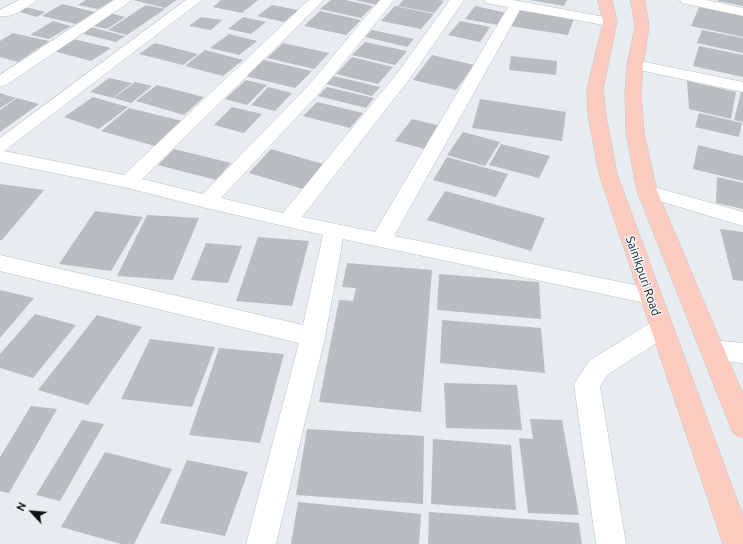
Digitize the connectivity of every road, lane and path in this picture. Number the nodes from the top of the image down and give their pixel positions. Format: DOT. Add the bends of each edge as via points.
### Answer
graph roads {
  1 [pos="29,0"];
  2 [pos="123,0"];
  3 [pos="195,0"];
  4 [pos="317,0"];
  5 [pos="387,0"];
  6 [pos="457,0"];
  7 [pos="491,0"];
  8 [pos="605,0"];
  9 [pos="638,0"];
  10 [pos="687,0"];
  11 [pos="516,5"];
  12 [pos="743,12"];
  13 [pos="6,13"];
  14 [pos="610,22"];
  15 [pos="0,64"];
  16 [pos="635,65"];
  17 [pos="20,69"];
  18 [pos="0,82"];
  19 [pos="743,88"];
  20 [pos="0,147"];
  21 [pos="0,156"];
  22 [pos="128,182"];
  23 [pos="647,191"];
  24 [pos="206,202"];
  25 [pos="743,219"];
  26 [pos="288,221"];
  27 [pos="334,230"];
  28 [pos="381,240"];
  29 [pos="0,263"];
  30 [pos="650,296"];
  31 [pos="661,328"];
  32 [pos="313,337"];
  33 [pos="713,350"];
  34 [pos="743,353"];
  35 [pos="743,426"];
  36 [pos="261,544"];
  37 [pos="611,544"];
  38 [pos="738,544"];
  1 -- 13 [label="street"];
  2 -- 17 [label="street"];
  3 -- 20 [label="street"];
  4 -- 22 [label="street"];
  5 -- 24 [label="street" via="314,89"];
  6 -- 26 [label="street" via="405,74"];
  7 -- 11 [label="street"];
  8 -- 14 [label="main road, Sainikpuri Road"];
  9 -- 16 [label="main road" via="642,27"];
  10 -- 12 [label="street"];
  11 -- 14 [label="street"];
  11 -- 28 [label="street"];
  14 -- 30 [label="main road, Sainikpuri Road" via="595,89 597,115 608,174"];
  15 -- 17 [label="street"];
  16 -- 19 [label="street"];
  16 -- 23 [label="main road" via="635,133"];
  17 -- 18 [label="street"];
  21 -- 22 [label="street"];
  22 -- 24 [label="street"];
  23 -- 25 [label="street"];
  23 -- 33 [label="main road"];
  24 -- 26 [label="street"];
  26 -- 27 [label="street"];
  27 -- 28 [label="street"];
  27 -- 32 [label="street"];
  28 -- 30 [label="street"];
  29 -- 32 [label="street"];
  30 -- 31 [label="main road, Sainikpuri Road"];
  31 -- 37 [label="street" via="598,368 587,384"];
  31 -- 38 [label="main road, Sainikpuri Road"];
  32 -- 36 [label="street"];
  33 -- 34 [label="street"];
  33 -- 35 [label="main road"];
}
